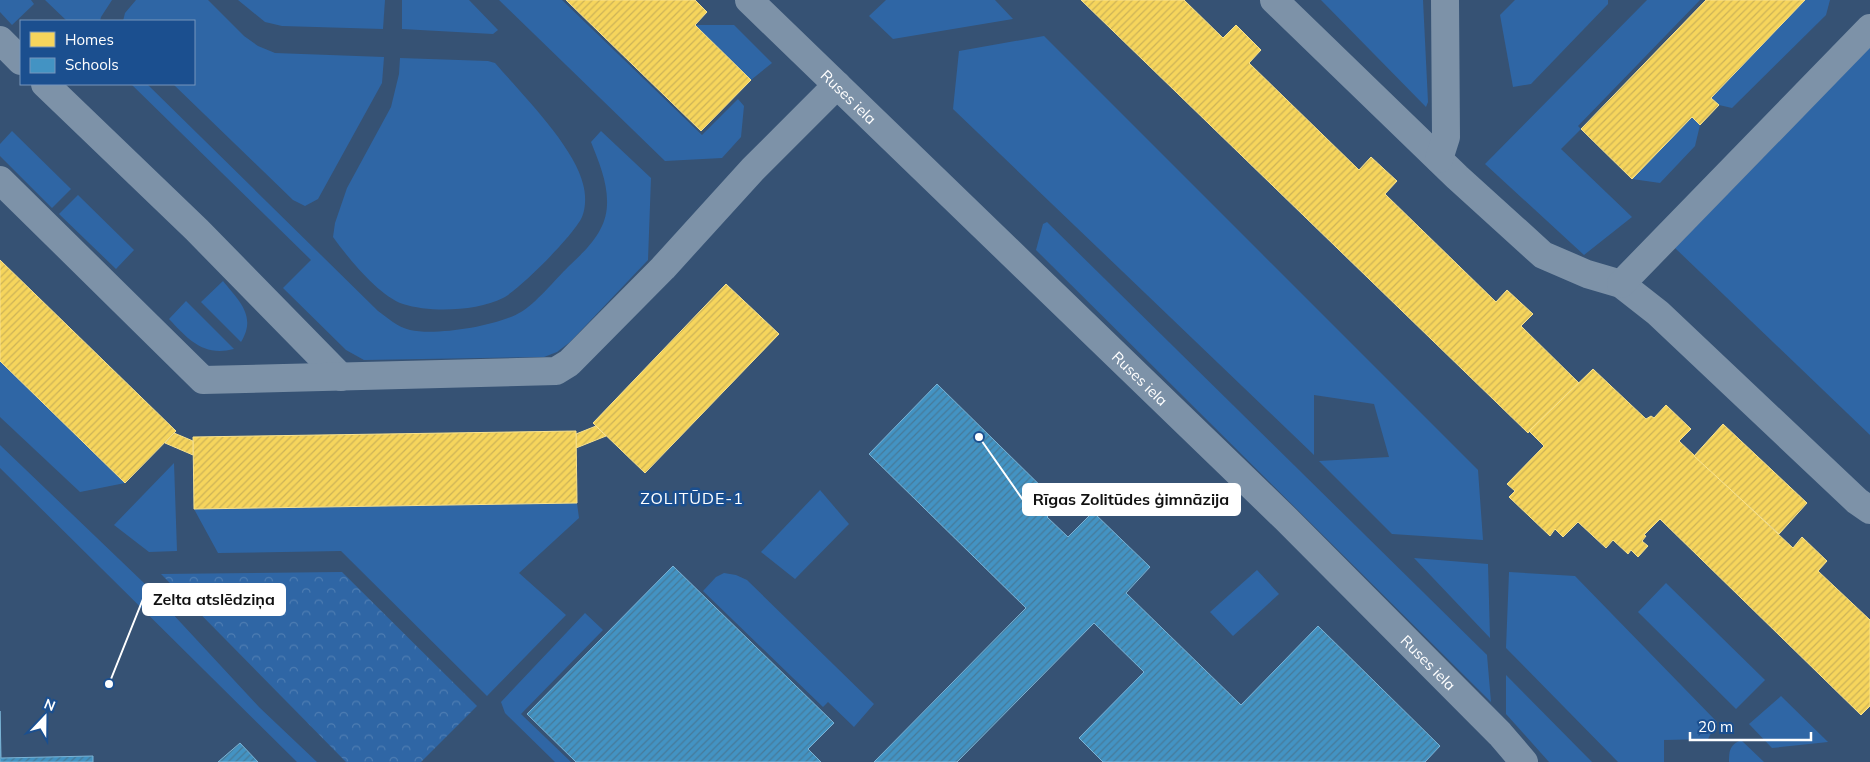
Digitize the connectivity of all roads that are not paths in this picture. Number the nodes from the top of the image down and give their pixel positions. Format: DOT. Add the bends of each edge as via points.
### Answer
graph roads {
  1 [pos="749,0"];
  2 [pos="1274,0"];
  3 [pos="1445,0"];
  4 [pos="1870,28"];
  5 [pos="0,40"];
  6 [pos="20,60"];
  7 [pos="46,85"];
  8 [pos="837,85"];
  9 [pos="1439,159"];
  10 [pos="0,180"];
  11 [pos="1622,284"];
  12 [pos="341,377"];
  13 [pos="1870,510"];
  14 [pos="1513,758"];
  1 -- 8 [label="street, Ruses iela"];
  2 -- 9 [label="street"];
  3 -- 9 [label="street" via="1446,137"];
  4 -- 11 [label="street"];
  5 -- 6 [label="street"];
  7 -- 12 [label="street" via="197,230"];
  8 -- 12 [label="street" via="723,200 663,268 569,363 556,371"];
  8 -- 14 [label="street, Ruses iela" via="1286,519 1500,734"];
  9 -- 11 [label="street" via="1543,255 1587,274"];
  10 -- 12 [label="street" via="203,380"];
  11 -- 13 [label="street" via="1658,313"];
}
